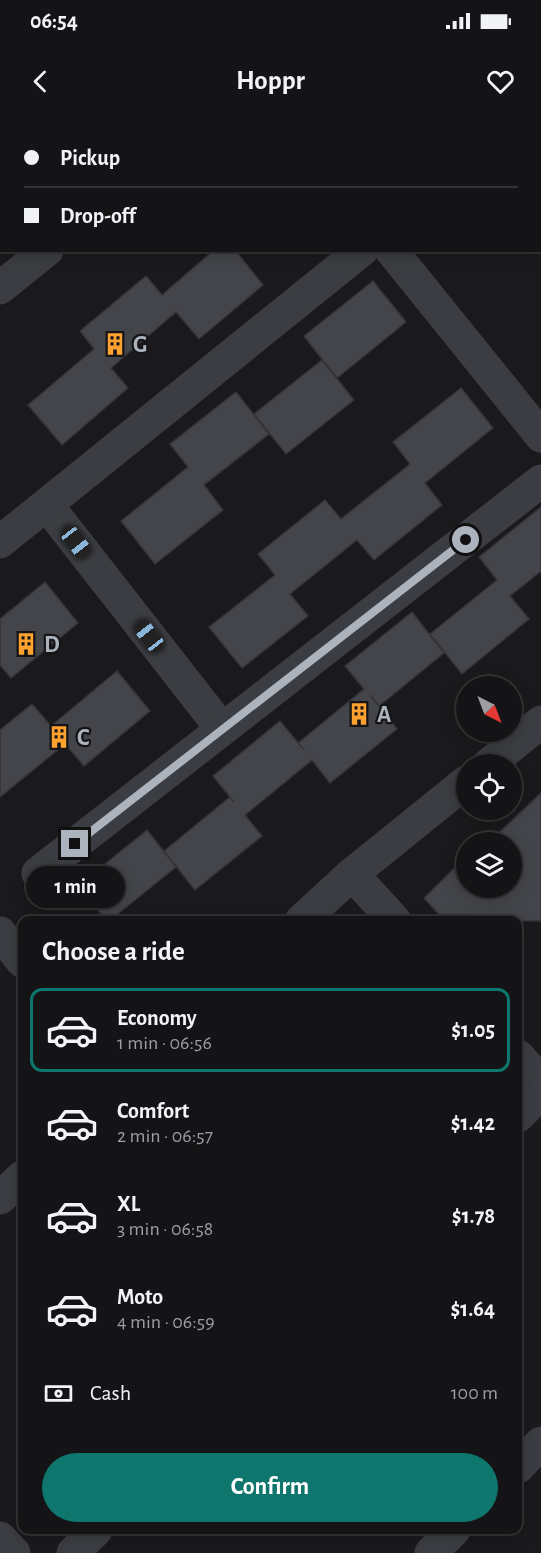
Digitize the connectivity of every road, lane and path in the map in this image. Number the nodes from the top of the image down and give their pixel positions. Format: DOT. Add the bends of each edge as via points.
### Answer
graph roads {
  1 [pos="45,252"];
  2 [pos="360,252"];
  3 [pos="393,252"];
  4 [pos="0,288"];
  5 [pos="541,436"];
  6 [pos="541,481"];
  7 [pos="46,505"];
  8 [pos="0,542"];
  9 [pos="541,722"];
  10 [pos="222,729"];
  11 [pos="502,754"];
  12 [pos="456,790"];
  13 [pos="38,873"];
  14 [pos="352,874"];
  15 [pos="306,916"];
  16 [pos="390,916"];
  17 [pos="0,933"];
  18 [pos="18,956"];
  19 [pos="522,1061"];
  20 [pos="541,1082"];
  21 [pos="541,1093"];
  22 [pos="522,1112"];
  23 [pos="18,1181"];
  24 [pos="0,1198"];
  25 [pos="541,1443"];
  26 [pos="522,1463"];
  27 [pos="92,1534"];
  28 [pos="450,1534"];
  29 [pos="0,1538"];
  30 [pos="14,1553"];
  31 [pos="73,1553"];
  32 [pos="431,1553"];
  1 -- 4 [label="street"];
  2 -- 7 [label="street"];
  3 -- 5 [label="street"];
  6 -- 10 [label="street"];
  7 -- 8 [label="street"];
  7 -- 10 [label="street"];
  9 -- 11 [label="street"];
  10 -- 13 [label="street"];
  12 -- 14 [label="street"];
  14 -- 15 [label="street"];
  14 -- 16 [label="street"];
  17 -- 18 [label="street"];
  19 -- 20 [label="street"];
  21 -- 22 [label="street"];
  23 -- 24 [label="street"];
  25 -- 26 [label="street"];
  27 -- 31 [label="street"];
  28 -- 32 [label="street"];
  29 -- 30 [label="street"];
}
